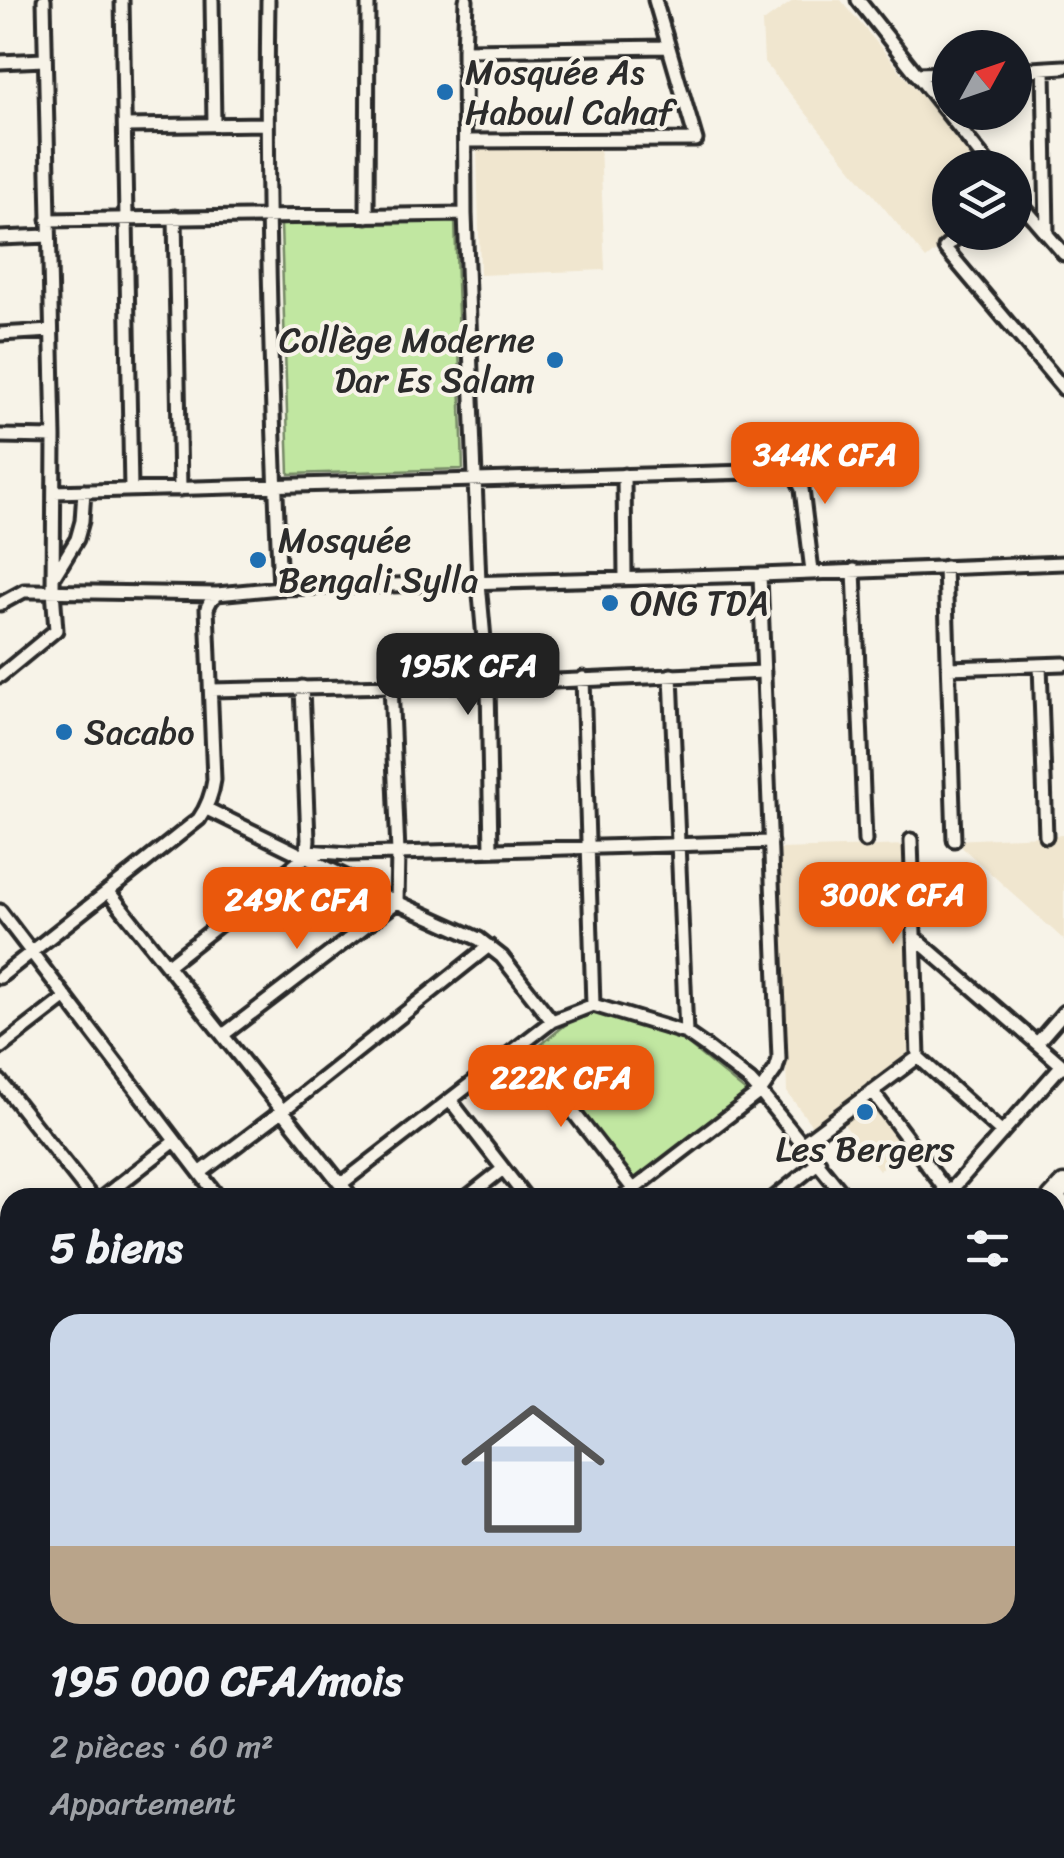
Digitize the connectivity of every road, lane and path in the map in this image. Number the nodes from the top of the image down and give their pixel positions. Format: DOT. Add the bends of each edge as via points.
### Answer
graph roads {
  1 [pos="44,0"];
  2 [pos="122,0"];
  3 [pos="212,0"];
  4 [pos="268,0"];
  5 [pos="368,0"];
  6 [pos="466,0"];
  7 [pos="655,0"];
  8 [pos="858,0"];
  9 [pos="668,47"];
  10 [pos="464,50"];
  11 [pos="44,60"];
  12 [pos="0,62"];
  13 [pos="1064,68"];
  14 [pos="1032,69"];
  15 [pos="1044,69"];
  16 [pos="916,74"];
  17 [pos="932,74"];
  18 [pos="214,123"];
  19 [pos="266,124"];
  20 [pos="126,126"];
  21 [pos="465,140"];
  22 [pos="977,150"];
  23 [pos="466,214"];
  24 [pos="1032,215"];
  25 [pos="366,216"];
  26 [pos="175,217"];
  27 [pos="126,218"];
  28 [pos="268,218"];
  29 [pos="48,220"];
  30 [pos="1047,232"];
  31 [pos="48,236"];
  32 [pos="0,238"];
  33 [pos="947,250"];
  34 [pos="1063,252"];
  35 [pos="50,332"];
  36 [pos="0,334"];
  37 [pos="1064,390"];
  38 [pos="0,436"];
  39 [pos="54,437"];
  40 [pos="624,474"];
  41 [pos="474,481"];
  42 [pos="276,486"];
  43 [pos="180,489"];
  44 [pos="131,490"];
  45 [pos="84,491"];
  46 [pos="54,492"];
  47 [pos="1064,563"];
  48 [pos="945,567"];
  49 [pos="854,570"];
  50 [pos="812,571"];
  51 [pos="760,574"];
  52 [pos="625,578"];
  53 [pos="479,583"];
  54 [pos="54,584"];
  55 [pos="280,588"];
  56 [pos="217,594"];
  57 [pos="0,604"];
  58 [pos="1064,664"];
  59 [pos="1040,665"];
  60 [pos="948,668"];
  61 [pos="764,672"];
  62 [pos="0,676"];
  63 [pos="671,676"];
  64 [pos="583,678"];
  65 [pos="392,684"];
  66 [pos="488,684"];
  67 [pos="302,687"];
  68 [pos="210,690"];
  69 [pos="206,809"];
  70 [pos="1046,836"];
  71 [pos="911,840"];
  72 [pos="954,840"];
  73 [pos="864,841"];
  74 [pos="771,842"];
  75 [pos="677,844"];
  76 [pos="590,848"];
  77 [pos="491,850"];
  78 [pos="306,853"];
  79 [pos="398,854"];
  80 [pos="108,891"];
  81 [pos="397,902"];
  82 [pos="0,911"];
  83 [pos="914,937"];
  84 [pos="489,946"];
  85 [pos="32,952"];
  86 [pos="168,965"];
  87 [pos="0,976"];
  88 [pos="66,998"];
  89 [pos="593,1005"];
  90 [pos="1064,1012"];
  91 [pos="552,1020"];
  92 [pos="686,1034"];
  93 [pos="223,1035"];
  94 [pos="1037,1043"];
  95 [pos="521,1044"];
  96 [pos="0,1048"];
  97 [pos="918,1057"];
  98 [pos="1063,1066"];
  99 [pos="0,1081"];
  100 [pos="872,1090"];
  101 [pos="760,1092"];
  102 [pos="450,1100"];
  103 [pos="282,1111"];
  104 [pos="1002,1133"];
  105 [pos="175,1141"];
  106 [pos="803,1142"];
  107 [pos="820,1162"];
  108 [pos="504,1168"];
  109 [pos="200,1173"];
  110 [pos="341,1184"];
  111 [pos="84,1188"];
  112 [pos="115,1188"];
  113 [pos="211,1188"];
  114 [pos="344,1188"];
  115 [pos="479,1188"];
  116 [pos="519,1188"];
  117 [pos="632,1188"];
  118 [pos="637,1188"];
  119 [pos="787,1188"];
  120 [pos="839,1188"];
  121 [pos="941,1188"];
  122 [pos="952,1188"];
  1 -- 11 [label="street"];
  2 -- 20 [label="street"];
  3 -- 18 [label="street"];
  4 -- 19 [label="street"];
  5 -- 25 [label="street"];
  6 -- 10 [label="street"];
  7 -- 9 [label="street"];
  8 -- 16 [label="street"];
  9 -- 10 [label="street"];
  9 -- 21 [label="street" via="696,140"];
  10 -- 21 [label="street"];
  11 -- 12 [label="street"];
  11 -- 29 [label="street"];
  13 -- 15 [label="street"];
  14 -- 15 [label="street"];
  15 -- 30 [label="street"];
  16 -- 17 [label="street"];
  16 -- 22 [label="street"];
  18 -- 19 [label="street"];
  18 -- 20 [label="street"];
  19 -- 28 [label="street"];
  20 -- 27 [label="street"];
  21 -- 23 [label="street"];
  23 -- 25 [label="street"];
  23 -- 41 [label="street"];
  24 -- 30 [label="street"];
  25 -- 28 [label="street"];
  26 -- 27 [label="street"];
  26 -- 28 [label="street"];
  26 -- 43 [label="street"];
  27 -- 29 [label="street"];
  27 -- 44 [label="street"];
  28 -- 42 [label="street"];
  29 -- 31 [label="street"];
  30 -- 34 [label="street"];
  31 -- 32 [label="street"];
  31 -- 35 [label="street"];
  33 -- 37 [label="street"];
  35 -- 36 [label="street"];
  35 -- 39 [label="street"];
  38 -- 39 [label="street"];
  39 -- 46 [label="street"];
  40 -- 41 [label="street"];
  40 -- 50 [label="street" via="788,471 802,489"];
  40 -- 52 [label="street"];
  41 -- 42 [label="street"];
  41 -- 53 [label="street"];
  42 -- 43 [label="street"];
  42 -- 55 [label="street"];
  43 -- 44 [label="street"];
  44 -- 45 [label="street"];
  45 -- 46 [label="street"];
  45 -- 54 [label="street" via="77,540"];
  46 -- 54 [label="street"];
  47 -- 48 [label="street"];
  48 -- 49 [label="street"];
  48 -- 60 [label="street"];
  49 -- 50 [label="street"];
  49 -- 73 [label="street"];
  50 -- 51 [label="street"];
  51 -- 52 [label="street"];
  51 -- 61 [label="street"];
  52 -- 53 [label="street"];
  53 -- 55 [label="street"];
  53 -- 66 [label="street"];
  54 -- 56 [label="street"];
  54 -- 57 [label="street"];
  54 -- 62 [label="street" via="55,632"];
  55 -- 56 [label="street"];
  56 -- 68 [label="street" via="207,608"];
  58 -- 59 [label="street"];
  59 -- 60 [label="street"];
  59 -- 70 [label="street"];
  60 -- 72 [label="street"];
  61 -- 63 [label="street"];
  61 -- 74 [label="street"];
  63 -- 64 [label="street"];
  63 -- 75 [label="street"];
  64 -- 66 [label="street"];
  64 -- 76 [label="street"];
  65 -- 66 [label="street"];
  65 -- 67 [label="street"];
  65 -- 79 [label="street"];
  66 -- 77 [label="street"];
  67 -- 68 [label="street"];
  67 -- 78 [label="street"];
  68 -- 69 [label="street" via="214,780"];
  69 -- 78 [label="street"];
  69 -- 80 [label="street"];
  71 -- 83 [label="street"];
  74 -- 75 [label="street"];
  74 -- 101 [label="street" via="778,1059"];
  75 -- 76 [label="street"];
  75 -- 92 [label="street"];
  76 -- 77 [label="street"];
  76 -- 89 [label="street"];
  77 -- 79 [label="street"];
  78 -- 79 [label="street"];
  78 -- 81 [label="street"];
  78 -- 86 [label="street"];
  79 -- 81 [label="street"];
  80 -- 85 [label="street"];
  80 -- 86 [label="street"];
  81 -- 84 [label="street"];
  81 -- 93 [label="street"];
  82 -- 85 [label="street"];
  83 -- 94 [label="street"];
  83 -- 97 [label="street"];
  84 -- 91 [label="street"];
  84 -- 103 [label="street"];
  85 -- 87 [label="street"];
  85 -- 88 [label="street"];
  86 -- 93 [label="street"];
  88 -- 96 [label="street"];
  88 -- 105 [label="street"];
  89 -- 91 [label="street"];
  89 -- 92 [label="street"];
  90 -- 94 [label="street"];
  91 -- 95 [label="street"];
  92 -- 101 [label="street"];
  93 -- 103 [label="street"];
  94 -- 98 [label="street"];
  95 -- 102 [label="street"];
  95 -- 117 [label="street"];
  97 -- 100 [label="street"];
  97 -- 104 [label="street"];
  98 -- 104 [label="street"];
  99 -- 111 [label="street"];
  100 -- 106 [label="street"];
  100 -- 121 [label="street"];
  101 -- 106 [label="street"];
  101 -- 118 [label="street"];
  102 -- 108 [label="street"];
  102 -- 110 [label="street"];
  103 -- 109 [label="street"];
  103 -- 110 [label="street"];
  104 -- 122 [label="street"];
  105 -- 109 [label="street"];
  105 -- 112 [label="street"];
  106 -- 107 [label="street"];
  107 -- 119 [label="street"];
  107 -- 120 [label="street"];
  108 -- 115 [label="street"];
  108 -- 116 [label="street"];
  109 -- 113 [label="street"];
  110 -- 114 [label="street"];
}
